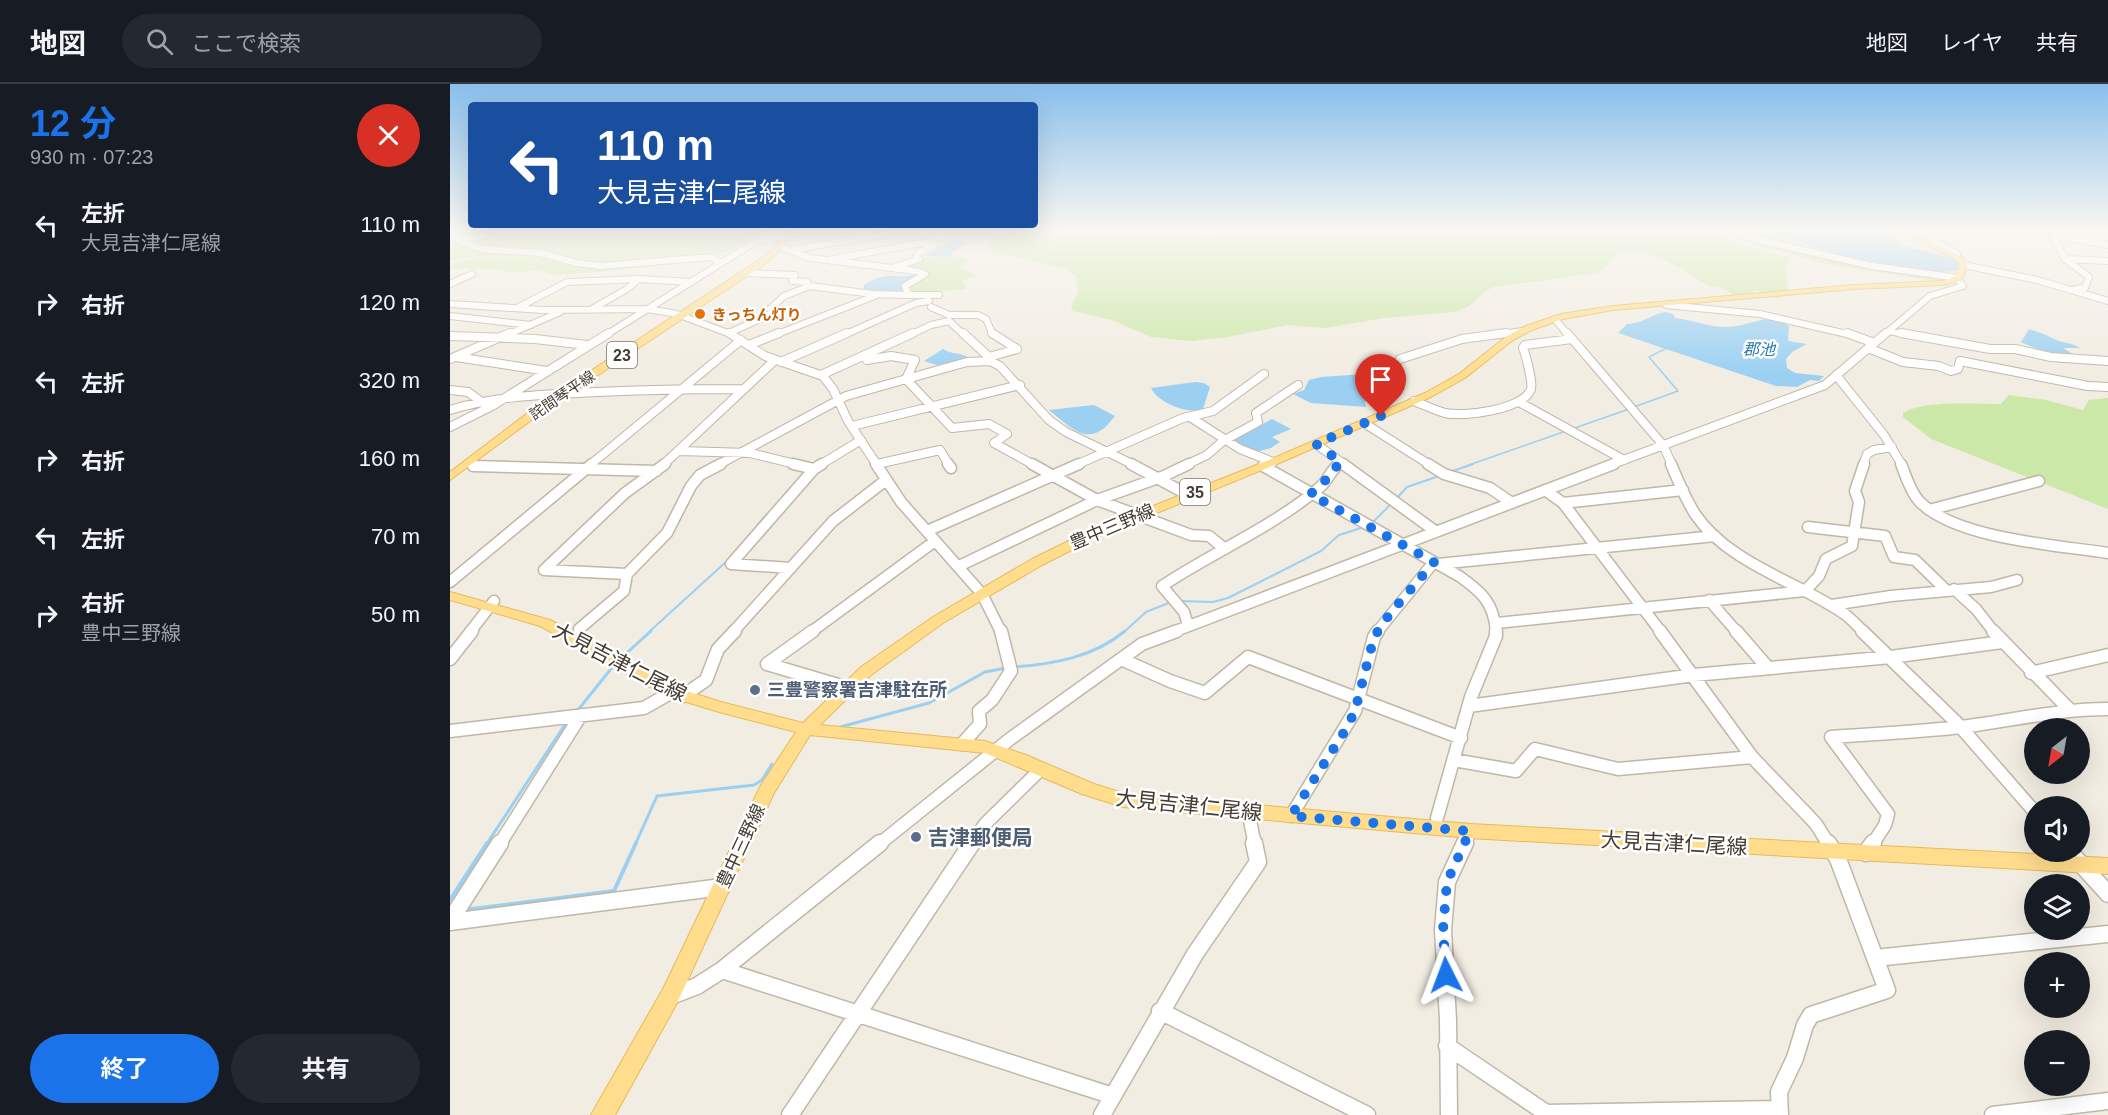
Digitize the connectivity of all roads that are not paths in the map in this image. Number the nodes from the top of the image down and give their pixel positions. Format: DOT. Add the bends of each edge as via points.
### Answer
graph roads {
  1 [pos="636,279"];
  2 [pos="639,279"];
  3 [pos="641,279"];
  4 [pos="695,279"];
  5 [pos="737,279"];
  6 [pos="793,279"];
  7 [pos="916,279"];
  8 [pos="1958,279"];
  9 [pos="2033,279"];
  10 [pos="2088,279"];
  11 [pos="690,282"];
  12 [pos="810,286"];
  13 [pos="2075,289"];
  14 [pos="880,294"];
  15 [pos="909,295"];
  16 [pos="933,300"];
  17 [pos="2108,301"];
  18 [pos="450,304"];
  19 [pos="483,305"];
  20 [pos="1666,305"];
  21 [pos="517,308"];
  22 [pos="647,309"];
  23 [pos="563,311"];
  24 [pos="587,311"];
  25 [pos="683,315"];
  26 [pos="453,318"];
  27 [pos="1555,319"];
  28 [pos="938,322"];
  29 [pos="531,325"];
  30 [pos="1889,330"];
  31 [pos="1523,331"];
  32 [pos="729,333"];
  33 [pos="450,336"];
  34 [pos="501,339"];
  35 [pos="1572,339"];
  36 [pos="741,340"];
  37 [pos="588,345"];
  38 [pos="749,345"];
  39 [pos="1871,346"];
  40 [pos="453,358"];
  41 [pos="1400,358"];
  42 [pos="989,359"];
  43 [pos="778,361"];
  44 [pos="2108,361"];
  45 [pos="841,366"];
  46 [pos="547,370"];
  47 [pos="1264,374"];
  48 [pos="821,375"];
  49 [pos="1836,375"];
  50 [pos="906,379"];
  51 [pos="1020,385"];
  52 [pos="1298,385"];
  53 [pos="684,387"];
  54 [pos="2108,387"];
  55 [pos="744,389"];
  56 [pos="450,390"];
  57 [pos="564,393"];
  58 [pos="503,399"];
  59 [pos="837,399"];
  60 [pos="1414,401"];
  61 [pos="1519,402"];
  62 [pos="483,403"];
  63 [pos="933,406"];
  64 [pos="450,410"];
  65 [pos="1190,417"];
  66 [pos="1364,423"];
  67 [pos="852,426"];
  68 [pos="450,427"];
  69 [pos="861,440"];
  70 [pos="1224,441"];
  71 [pos="1316,444"];
  72 [pos="1663,445"];
  73 [pos="1892,447"];
  74 [pos="679,451"];
  75 [pos="747,451"];
  76 [pos="1108,451"];
  77 [pos="1624,460"];
  78 [pos="1341,462"];
  79 [pos="877,464"];
  80 [pos="1268,464"];
  81 [pos="473,466"];
  82 [pos="951,468"];
  83 [pos="586,469"];
  84 [pos="814,469"];
  85 [pos="657,471"];
  86 [pos="1053,475"];
  87 [pos="450,477"];
  88 [pos="1156,477"];
  89 [pos="886,480"];
  90 [pos="2039,481"];
  91 [pos="1545,490"];
  92 [pos="1683,490"];
  93 [pos="1310,494"];
  94 [pos="1190,496"];
  95 [pos="1097,500"];
  96 [pos="1512,503"];
  97 [pos="1563,503"];
  98 [pos="1929,510"];
  99 [pos="1138,515"];
  100 [pos="1809,527"];
  101 [pos="927,531"];
  102 [pos="1435,531"];
  103 [pos="1854,531"];
  104 [pos="1715,536"];
  105 [pos="935,541"];
  106 [pos="1401,544"];
  107 [pos="1225,549"];
  108 [pos="1599,550"];
  109 [pos="2108,553"];
  110 [pos="1436,563"];
  111 [pos="959,566"];
  112 [pos="791,568"];
  113 [pos="627,574"];
  114 [pos="2017,580"];
  115 [pos="450,582"];
  116 [pos="1950,590"];
  117 [pos="1805,591"];
  118 [pos="982,594"];
  119 [pos="450,596"];
  120 [pos="1709,600"];
  121 [pos="492,604"];
  122 [pos="1832,605"];
  123 [pos="1641,606"];
  124 [pos="1497,623"];
  125 [pos="1188,626"];
  126 [pos="579,629"];
  127 [pos="2002,642"];
  128 [pos="2108,655"];
  129 [pos="1891,657"];
  130 [pos="450,658"];
  131 [pos="1121,659"];
  132 [pos="1768,668"];
  133 [pos="2031,673"];
  134 [pos="1694,675"];
  135 [pos="852,689"];
  136 [pos="678,694"];
  137 [pos="1358,697"];
  138 [pos="1469,706"];
  139 [pos="2108,709"];
  140 [pos="2070,710"];
  141 [pos="582,716"];
  142 [pos="1961,727"];
  143 [pos="806,729"];
  144 [pos="450,730"];
  145 [pos="1461,738"];
  146 [pos="962,744"];
  147 [pos="996,750"];
  148 [pos="1752,757"];
  149 [pos="1454,760"];
  150 [pos="1041,769"];
  151 [pos="2024,799"];
  152 [pos="1248,811"];
  153 [pos="1291,816"];
  154 [pos="1437,818"];
  155 [pos="1470,831"];
  156 [pos="1833,852"];
  157 [pos="1866,853"];
  158 [pos="2024,858"];
  159 [pos="2079,862"];
  160 [pos="2090,862"];
  161 [pos="2108,866"];
  162 [pos="722,887"];
  163 [pos="2108,894"];
  164 [pos="450,922"];
  165 [pos="2108,934"];
  166 [pos="1875,958"];
  167 [pos="722,970"];
  168 [pos="671,996"];
  169 [pos="1160,1011"];
  170 [pos="856,1014"];
  171 [pos="1447,1046"];
  172 [pos="1113,1095"];
  173 [pos="2108,1101"];
  174 [pos="1779,1112"];
  175 [pos="1547,1114"];
  176 [pos="602,1115"];
  177 [pos="790,1115"];
  178 [pos="1102,1115"];
  179 [pos="1367,1115"];
  180 [pos="1449,1115"];
  181 [pos="1993,1115"];
  1 -- 21 [label="street" via="567,282"];
  2 -- 24 [label="street"];
  3 -- 11 [label="street"];
  4 -- 11 [label="street"];
  5 -- 25 [label="main road, 詫間琴平線 / 23"];
  6 -- 12 [label="street"];
  7 -- 15 [label="street" via="905,286"];
  8 -- 20 [label="main road, 豊中三野線 / 35"];
  8 -- 30 [label="street" via="1963,286 1930,296"];
  9 -- 13 [label="street"];
  10 -- 13 [label="street" via="2085,288"];
  11 -- 22 [label="street"];
  12 -- 14 [label="street"];
  12 -- 32 [label="street" via="784,296 770,309 773,313"];
  13 -- 17 [label="street"];
  14 -- 15 [label="street"];
  14 -- 38 [label="street"];
  15 -- 16 [label="street"];
  16 -- 28 [label="street"];
  16 -- 42 [label="street" via="949,315 978,315 986,319 989,331 1017,349"];
  16 -- 43 [label="street" via="916,303"];
  18 -- 19 [label="street"];
  19 -- 21 [label="street"];
  19 -- 26 [label="street"];
  20 -- 27 [label="main road, 豊中三野線 / 35" via="1613,308"];
  20 -- 39 [label="street" via="1760,314 1847,333"];
  21 -- 23 [label="street"];
  22 -- 24 [label="street"];
  22 -- 25 [label="street"];
  22 -- 37 [label="street"];
  23 -- 24 [label="street"];
  23 -- 29 [label="street"];
  25 -- 32 [label="street"];
  25 -- 57 [label="main road, 詫間琴平線 / 23"];
  26 -- 29 [label="street"];
  27 -- 31 [label="main road, 豊中三野線 / 35"];
  27 -- 35 [label="street"];
  28 -- 42 [label="street" via="949,321"];
  28 -- 45 [label="street"];
  29 -- 34 [label="street"];
  30 -- 39 [label="street"];
  30 -- 44 [label="street" via="1990,349"];
  31 -- 41 [label="street" via="1462,339"];
  31 -- 60 [label="main road, 豊中三野線 / 35" via="1457,379"];
  32 -- 36 [label="street"];
  33 -- 34 [label="street"];
  34 -- 37 [label="street"];
  34 -- 40 [label="street"];
  35 -- 61 [label="street" via="1525,345 1532,387"];
  35 -- 72 [label="street"];
  36 -- 38 [label="street"];
  36 -- 53 [label="street"];
  37 -- 46 [label="street"];
  38 -- 43 [label="street"];
  39 -- 49 [label="street"];
  39 -- 54 [label="street" via="1903,362 1951,371 1958,369 1960,361"];
  40 -- 46 [label="street"];
  42 -- 50 [label="street"];
  42 -- 51 [label="street"];
  43 -- 48 [label="street"];
  43 -- 55 [label="street"];
  45 -- 48 [label="street"];
  45 -- 50 [label="street" via="880,356 900,356 915,360"];
  46 -- 58 [label="street"];
  47 -- 65 [label="street" via="1213,411"];
  48 -- 59 [label="street"];
  49 -- 72 [label="street" via="1825,385"];
  49 -- 73 [label="street"];
  50 -- 59 [label="street"];
  50 -- 63 [label="street"];
  51 -- 63 [label="street"];
  51 -- 76 [label="street" via="1049,420"];
  52 -- 70 [label="street" via="1256,412 1258,422"];
  53 -- 55 [label="street"];
  53 -- 57 [label="street"];
  53 -- 83 [label="street"];
  55 -- 74 [label="street"];
  56 -- 62 [label="street" via="468,392"];
  57 -- 58 [label="street"];
  57 -- 87 [label="main road, 詫間琴平線 / 23"];
  58 -- 62 [label="street"];
  58 -- 68 [label="street"];
  59 -- 67 [label="street"];
  59 -- 75 [label="street"];
  60 -- 61 [label="street" via="1457,414 1504,408"];
  60 -- 66 [label="main road, 豊中三野線 / 35"];
  61 -- 77 [label="street"];
  62 -- 64 [label="street"];
  63 -- 67 [label="street"];
  63 -- 86 [label="street" via="952,428 989,424 1007,434 994,443"];
  65 -- 70 [label="street"];
  65 -- 76 [label="street"];
  66 -- 71 [label="main road, 豊中三野線 / 35"];
  66 -- 96 [label="street" via="1444,474 1490,488"];
  67 -- 69 [label="street"];
  69 -- 79 [label="street"];
  69 -- 84 [label="street"];
  70 -- 80 [label="street"];
  70 -- 88 [label="street" via="1207,455"];
  71 -- 78 [label="street"];
  71 -- 80 [label="main road, 豊中三野線 / 35"];
  72 -- 77 [label="street"];
  72 -- 92 [label="street"];
  73 -- 98 [label="street" via="1918,501"];
  73 -- 103 [label="street" via="1868,454 1855,492 1859,502"];
  74 -- 75 [label="street"];
  74 -- 85 [label="street"];
  75 -- 84 [label="street"];
  75 -- 113 [label="street" via="696,478 667,533"];
  76 -- 86 [label="street"];
  76 -- 88 [label="street"];
  77 -- 91 [label="street"];
  78 -- 93 [label="street" via="1329,479"];
  78 -- 102 [label="street"];
  79 -- 82 [label="street" via="940,450"];
  79 -- 89 [label="street"];
  80 -- 93 [label="street"];
  80 -- 94 [label="main road, 豊中三野線 / 35"];
  81 -- 83 [label="street"];
  83 -- 85 [label="street"];
  83 -- 115 [label="street"];
  84 -- 112 [label="street" via="731,564"];
  85 -- 113 [label="street" via="625,493 544,570"];
  86 -- 95 [label="street"];
  86 -- 101 [label="street"];
  88 -- 94 [label="street"];
  88 -- 95 [label="street"];
  89 -- 101 [label="street"];
  89 -- 112 [label="street" via="833,521"];
  90 -- 98 [label="street"];
  91 -- 96 [label="street"];
  91 -- 97 [label="street"];
  92 -- 97 [label="street"];
  92 -- 104 [label="street" via="1696,515"];
  93 -- 106 [label="street"];
  93 -- 107 [label="street"];
  94 -- 99 [label="main road, 豊中三野線 / 35"];
  95 -- 99 [label="street"];
  95 -- 111 [label="street"];
  96 -- 102 [label="street"];
  97 -- 108 [label="street"];
  98 -- 109 [label="street" via="1995,535"];
  99 -- 107 [label="street" via="1191,535 1209,536"];
  99 -- 118 [label="main road, 豊中三野線 / 35" via="1059,550"];
  100 -- 103 [label="street"];
  101 -- 105 [label="street"];
  102 -- 106 [label="street"];
  103 -- 116 [label="street" via="1885,536 1894,557 1915,560"];
  103 -- 117 [label="street" via="1852,546 1826,559 1819,576"];
  104 -- 108 [label="street"];
  104 -- 117 [label="street"];
  105 -- 111 [label="street"];
  105 -- 135 [label="street" via="767,664"];
  106 -- 110 [label="street"];
  106 -- 125 [label="street"];
  107 -- 125 [label="street" via="1162,586 1184,612"];
  108 -- 110 [label="street"];
  108 -- 123 [label="street"];
  110 -- 124 [label="street" via="1473,586 1490,603"];
  110 -- 137 [label="street" via="1374,637"];
  111 -- 118 [label="street"];
  112 -- 136 [label="street" via="718,649 706,680"];
  113 -- 126 [label="street" via="621,595"];
  114 -- 116 [label="street" via="1991,587"];
  116 -- 122 [label="street"];
  116 -- 127 [label="street" via="1976,609"];
  117 -- 120 [label="street"];
  117 -- 122 [label="street"];
  118 -- 135 [label="main road, 豊中三野線 / 35" via="915,634 866,671"];
  118 -- 146 [label="street" via="1000,630 1011,671 992,700 979,711 980,724"];
  119 -- 121 [label="main road, 大見吉津仁尾線"];
  120 -- 123 [label="street"];
  120 -- 132 [label="street"];
  121 -- 130 [label="street"];
  121 -- 136 [label="main road, 大見吉津仁尾線" via="545,623"];
  122 -- 129 [label="street"];
  123 -- 124 [label="street"];
  123 -- 134 [label="street"];
  124 -- 138 [label="street" via="1496,636"];
  125 -- 131 [label="street" via="1142,644"];
  127 -- 129 [label="street"];
  127 -- 133 [label="street"];
  128 -- 133 [label="street"];
  129 -- 132 [label="street"];
  129 -- 142 [label="street"];
  131 -- 137 [label="street" via="1205,693 1248,657"];
  131 -- 147 [label="street"];
  132 -- 134 [label="street"];
  133 -- 140 [label="street"];
  134 -- 138 [label="street"];
  134 -- 148 [label="street"];
  135 -- 143 [label="main road, 豊中三野線 / 35"];
  136 -- 141 [label="street" via="644,708"];
  136 -- 143 [label="main road, 大見吉津仁尾線"];
  137 -- 145 [label="street"];
  137 -- 153 [label="street" via="1346,729"];
  138 -- 145 [label="street"];
  139 -- 140 [label="street"];
  140 -- 142 [label="street"];
  141 -- 144 [label="street"];
  141 -- 164 [label="street"];
  142 -- 151 [label="street"];
  142 -- 157 [label="street" via="1831,737 1888,814"];
  143 -- 146 [label="main road, 大見吉津仁尾線"];
  143 -- 162 [label="main road, 豊中三野線 / 35" via="767,790"];
  145 -- 149 [label="street"];
  146 -- 147 [label="main road, 大見吉津仁尾線"];
  147 -- 150 [label="main road, 大見吉津仁尾線"];
  147 -- 167 [label="street"];
  148 -- 149 [label="street" via="1618,769 1535,749 1516,771"];
  148 -- 156 [label="street" via="1816,824"];
  149 -- 154 [label="street"];
  150 -- 152 [label="main road, 大見吉津仁尾線" via="1123,800"];
  150 -- 170 [label="street" via="985,824"];
  152 -- 153 [label="main road, 大見吉津仁尾線"];
  152 -- 169 [label="street" via="1258,862 1220,912"];
  153 -- 155 [label="main road, 大見吉津仁尾線"];
  155 -- 156 [label="main road, 大見吉津仁尾線"];
  155 -- 171 [label="street" via="1447,882 1443,930"];
  156 -- 157 [label="main road, 大見吉津仁尾線"];
  156 -- 166 [label="street"];
  157 -- 158 [label="main road, 大見吉津仁尾線"];
  159 -- 163 [label="street"];
  160 -- 161 [label="main road, 大見吉津仁尾線"];
  162 -- 164 [label="street"];
  162 -- 168 [label="main road, 豊中三野線 / 35"];
  165 -- 166 [label="street"];
  166 -- 174 [label="street" via="1887,990 1811,1015 1780,1085 1776,1103"];
  167 -- 168 [label="street"];
  167 -- 170 [label="street"];
  168 -- 176 [label="main road, 豊中三野線 / 35"];
  169 -- 172 [label="street"];
  169 -- 179 [label="street"];
  170 -- 172 [label="street"];
  170 -- 177 [label="street"];
  171 -- 175 [label="street"];
  171 -- 180 [label="street"];
  172 -- 178 [label="street"];
  173 -- 181 [label="street"];
  174 -- 175 [label="street"];
}
